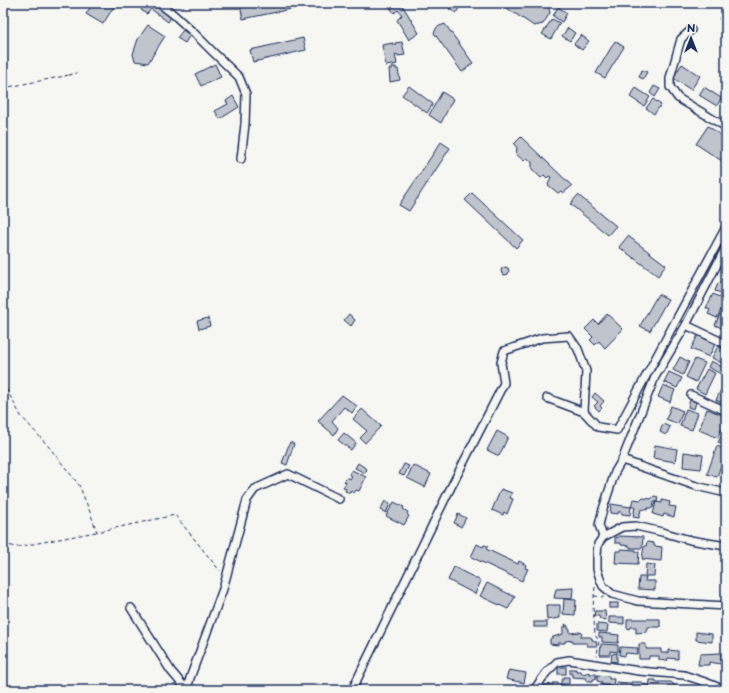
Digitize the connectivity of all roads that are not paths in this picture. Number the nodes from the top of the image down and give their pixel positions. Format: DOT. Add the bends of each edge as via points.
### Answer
graph roads {
  1 [pos="159,3"];
  2 [pos="691,30"];
  3 [pos="726,127"];
  4 [pos="241,159"];
  5 [pos="726,227"];
  6 [pos="726,247"];
  7 [pos="686,325"];
  8 [pos="726,344"];
  9 [pos="691,395"];
  10 [pos="547,398"];
  11 [pos="726,411"];
  12 [pos="584,412"];
  13 [pos="622,460"];
  14 [pos="726,493"];
  15 [pos="339,499"];
  16 [pos="603,537"];
  17 [pos="726,546"];
  18 [pos="726,606"];
  19 [pos="131,608"];
  20 [pos="718,688"];
  21 [pos="187,690"];
  22 [pos="352,690"];
  23 [pos="534,690"];
  24 [pos="725,690"];
  1 -- 4 [label="street" via="240,77 246,94"];
  2 -- 3 [label="street" via="681,39 670,78 670,87 678,98"];
  5 -- 12 [label="street" via="617,430 598,426"];
  6 -- 7 [label="street"];
  7 -- 8 [label="street"];
  7 -- 13 [label="street" via="655,377"];
  9 -- 11 [label="street"];
  10 -- 12 [label="street"];
  12 -- 22 [label="street" via="586,371 578,349 569,336 542,338 504,351 501,363 504,383"];
  13 -- 14 [label="street" via="696,486"];
  13 -- 16 [label="street" via="615,472 599,525"];
  15 -- 21 [label="street" via="288,474 255,489 247,500 226,578"];
  16 -- 17 [label="street" via="622,527 636,526"];
  16 -- 18 [label="street" via="598,544 597,569 603,586 612,594 638,601"];
  19 -- 21 [label="street" via="163,660"];
  20 -- 23 [label="street" via="684,675 568,660 557,662"];
  20 -- 24 [label="street"];
}
